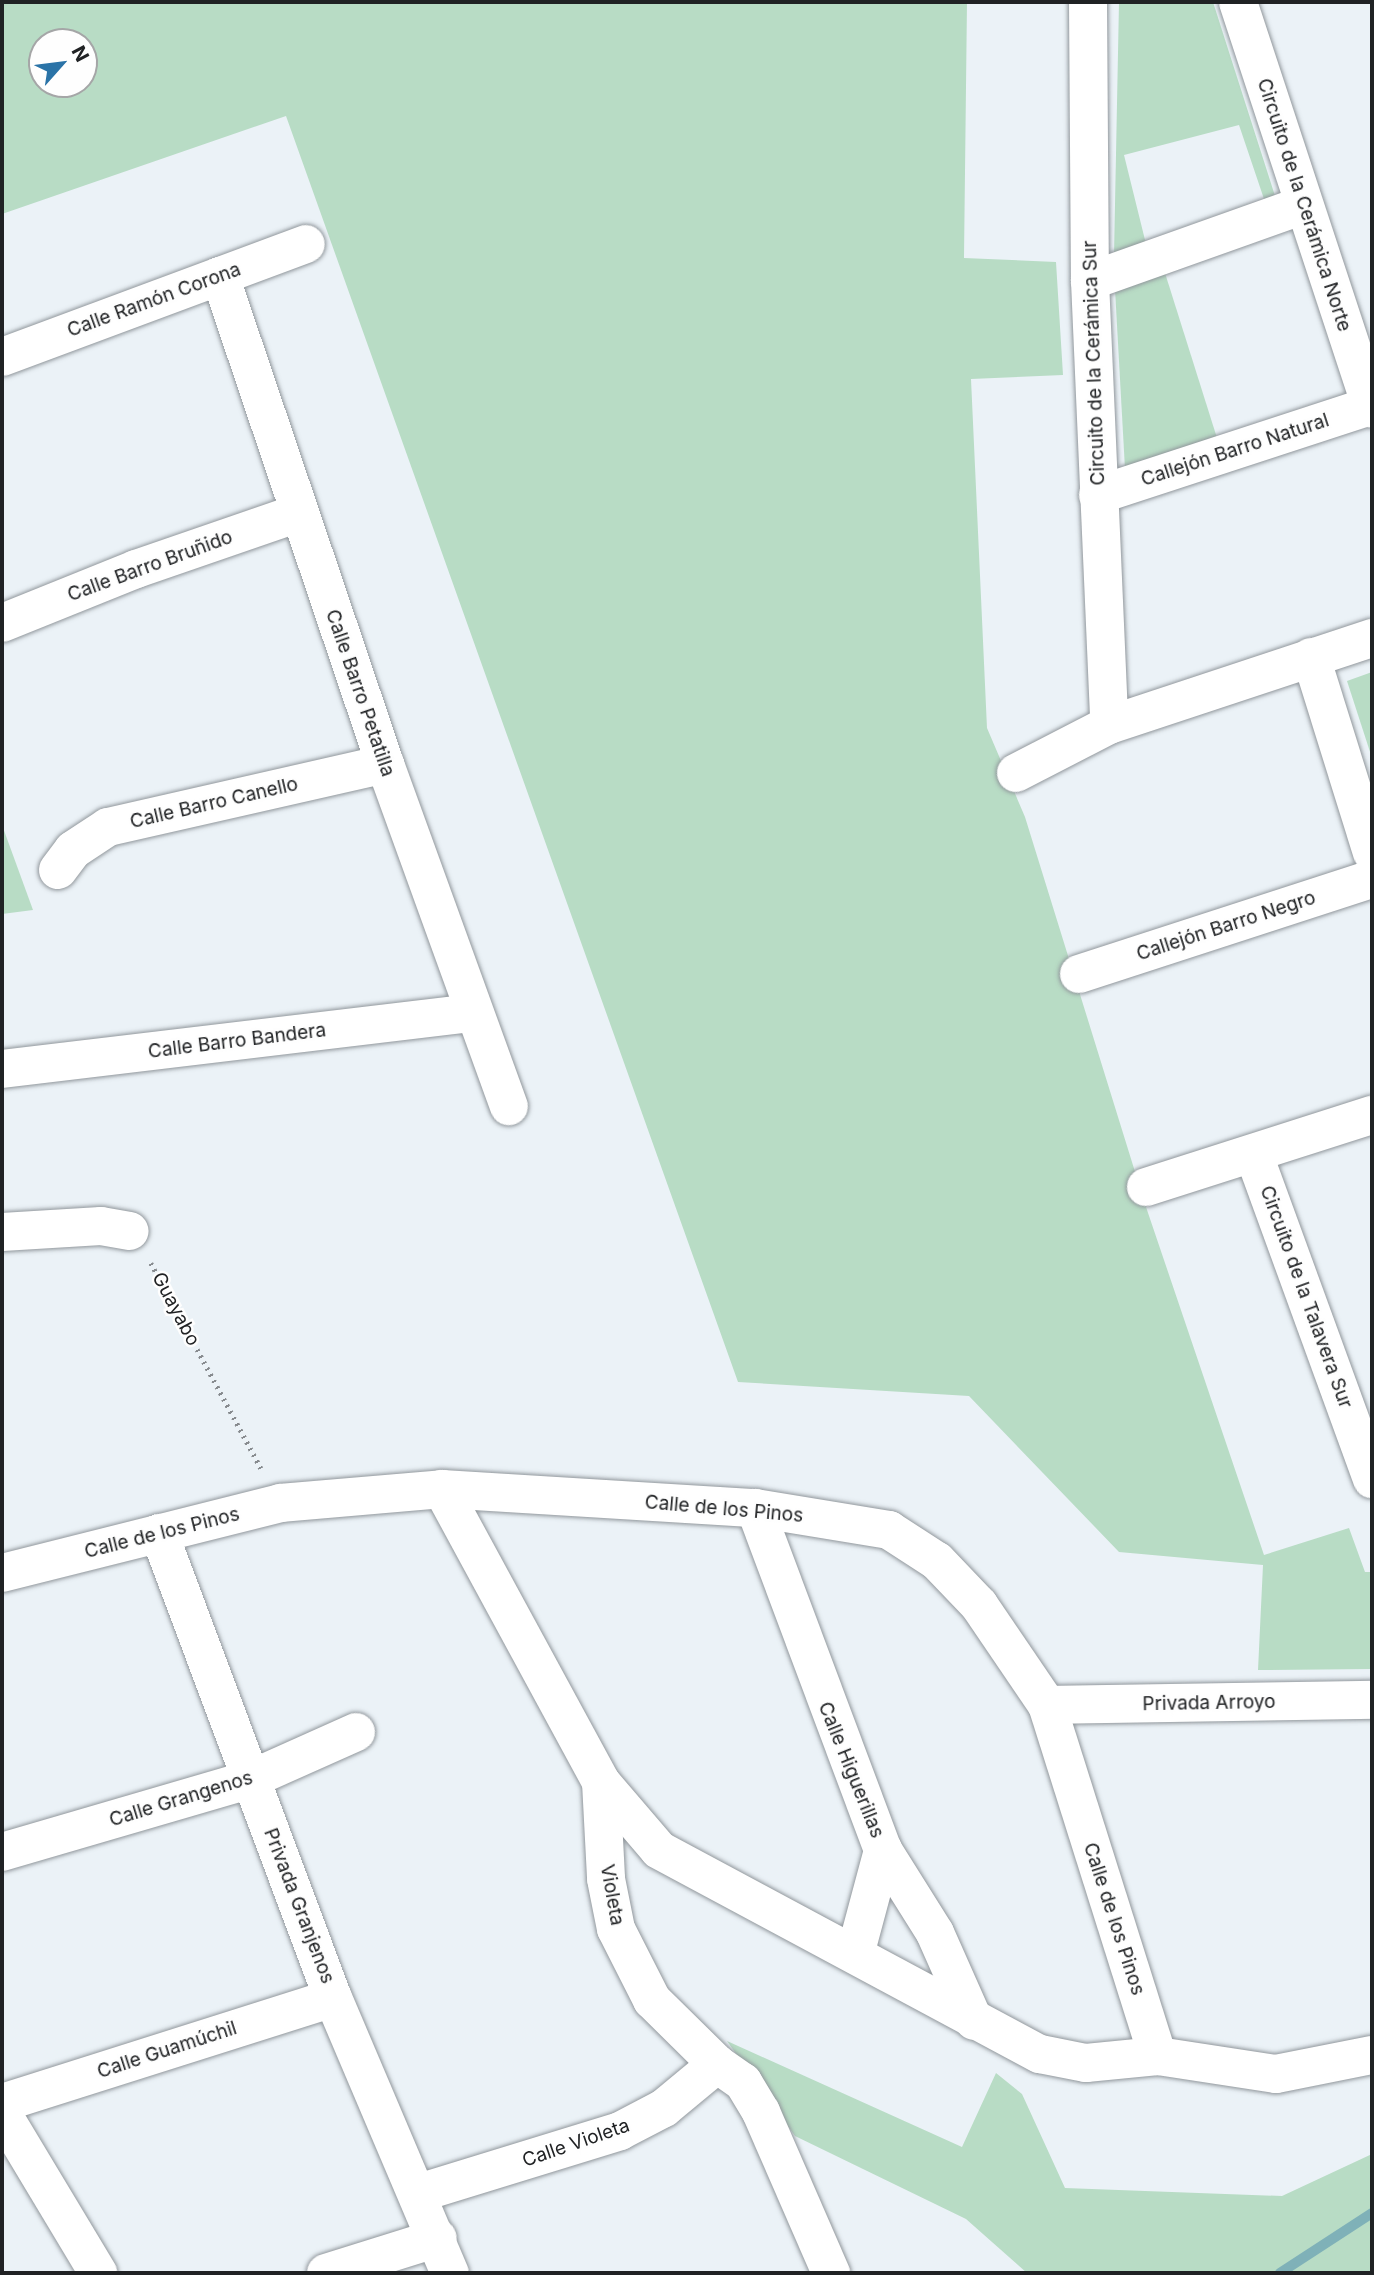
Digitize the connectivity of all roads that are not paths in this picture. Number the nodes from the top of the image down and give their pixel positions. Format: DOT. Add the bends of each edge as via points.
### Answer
graph roads {
  1 [pos="1088,2"];
  2 [pos="1238,2"];
  3 [pos="1303,205"];
  4 [pos="306,244"];
  5 [pos="220,276"];
  6 [pos="1090,281"];
  7 [pos="2,357"];
  8 [pos="1372,407"];
  9 [pos="1098,495"];
  10 [pos="299,513"];
  11 [pos="2,623"];
  12 [pos="1372,638"];
  13 [pos="1311,657"];
  14 [pos="1108,725"];
  15 [pos="385,764"];
  16 [pos="1016,773"];
  17 [pos="1372,853"];
  18 [pos="58,870"];
  19 [pos="1372,879"];
  20 [pos="1079,974"];
  21 [pos="472,1013"];
  22 [pos="2,1069"];
  23 [pos="509,1107"];
  24 [pos="1372,1115"];
  25 [pos="1254,1155"];
  26 [pos="1146,1187"];
  27 [pos="130,1231"];
  28 [pos="2,1233"];
  29 [pos="1372,1479"];
  30 [pos="442,1489"];
  31 [pos="755,1508"];
  32 [pos="159,1533"];
  33 [pos="2,1573"];
  34 [pos="1372,1700"];
  35 [pos="1047,1705"];
  36 [pos="356,1732"];
  37 [pos="251,1779"];
  38 [pos="601,1783"];
  39 [pos="659,1850"];
  40 [pos="883,1850"];
  41 [pos="2,1852"];
  42 [pos="606,1879"];
  43 [pos="856,1951"];
  44 [pos="333,1998"];
  45 [pos="974,2021"];
  46 [pos="1372,2055"];
  47 [pos="1158,2056"];
  48 [pos="717,2064"];
  49 [pos="2,2103"];
  50 [pos="2,2113"];
  51 [pos="419,2193"];
  52 [pos="444,2256"];
  53 [pos="98,2273"];
  54 [pos="326,2273"];
  55 [pos="831,2273"];
  1 -- 6 [label="street, Circuito de la Cerámica Sur"];
  2 -- 3 [label="street, Circuito de la Cerámica Norte"];
  3 -- 6 [label="street"];
  3 -- 8 [label="street, Circuito de la Cerámica Norte"];
  4 -- 5 [label="street, Calle Ramón Corona"];
  5 -- 7 [label="street, Calle Ramón Corona"];
  5 -- 10 [label="street, Calle Barro Petatilla"];
  6 -- 9 [label="street, Circuito de la Cerámica Sur"];
  8 -- 9 [label="street, Callejón Barro Natural"];
  9 -- 14 [label="street, Circuito de la Cerámica Sur"];
  10 -- 11 [label="street, Calle Barro Bruñido" via="136,569"];
  10 -- 15 [label="street, Calle Barro Petatilla"];
  12 -- 13 [label="street"];
  13 -- 14 [label="street"];
  13 -- 17 [label="street"];
  14 -- 16 [label="street"];
  15 -- 18 [label="street, Calle Barro Canello" via="108,827 72,850"];
  15 -- 21 [label="street, Calle Barro Petatilla"];
  19 -- 20 [label="street, Callejón Barro Negro"];
  21 -- 22 [label="street, Calle Barro Bandera"];
  21 -- 23 [label="street, Calle Barro Petatilla"];
  24 -- 25 [label="street"];
  25 -- 26 [label="street"];
  25 -- 29 [label="street, Circuito de la Talavera Sur"];
  27 -- 28 [label="street" via="101,1226"];
  30 -- 31 [label="street, Calle de los Pinos"];
  30 -- 32 [label="street, Calle de los Pinos" via="280,1503"];
  30 -- 38 [label="street, Violeta"];
  31 -- 35 [label="street, Calle de los Pinos" via="889,1530 937,1562 979,1605"];
  31 -- 40 [label="street, Calle Higuerillas"];
  32 -- 33 [label="street, Calle de los Pinos"];
  32 -- 37 [label="street, Privada Granjenos"];
  34 -- 35 [label="street, Privada Arroyo"];
  35 -- 47 [label="street, Calle de los Pinos"];
  36 -- 37 [label="street, Calle Grangenos"];
  37 -- 41 [label="street, Calle Grangenos"];
  37 -- 44 [label="street, Privada Granjenos"];
  38 -- 39 [label="street"];
  38 -- 42 [label="street, Violeta"];
  39 -- 42 [label="street"];
  39 -- 43 [label="street"];
  40 -- 43 [label="street"];
  40 -- 45 [label="street, Calle Higuerillas" via="935,1933"];
  42 -- 48 [label="street, Violeta" via="616,1929 652,2000"];
  43 -- 45 [label="street"];
  44 -- 49 [label="street, Calle Guamúchil"];
  44 -- 51 [label="street, Privada Granjenos"];
  45 -- 47 [label="street" via="1041,2054 1086,2063"];
  46 -- 47 [label="street" via="1276,2074"];
  48 -- 51 [label="street, Calle Violeta" via="664,2108 620,2131"];
  48 -- 55 [label="street, Violeta" via="743,2082 761,2112"];
  50 -- 53 [label="street"];
  51 -- 52 [label="street, Privada Granjenos"];
  52 -- 54 [label="street"];
}
